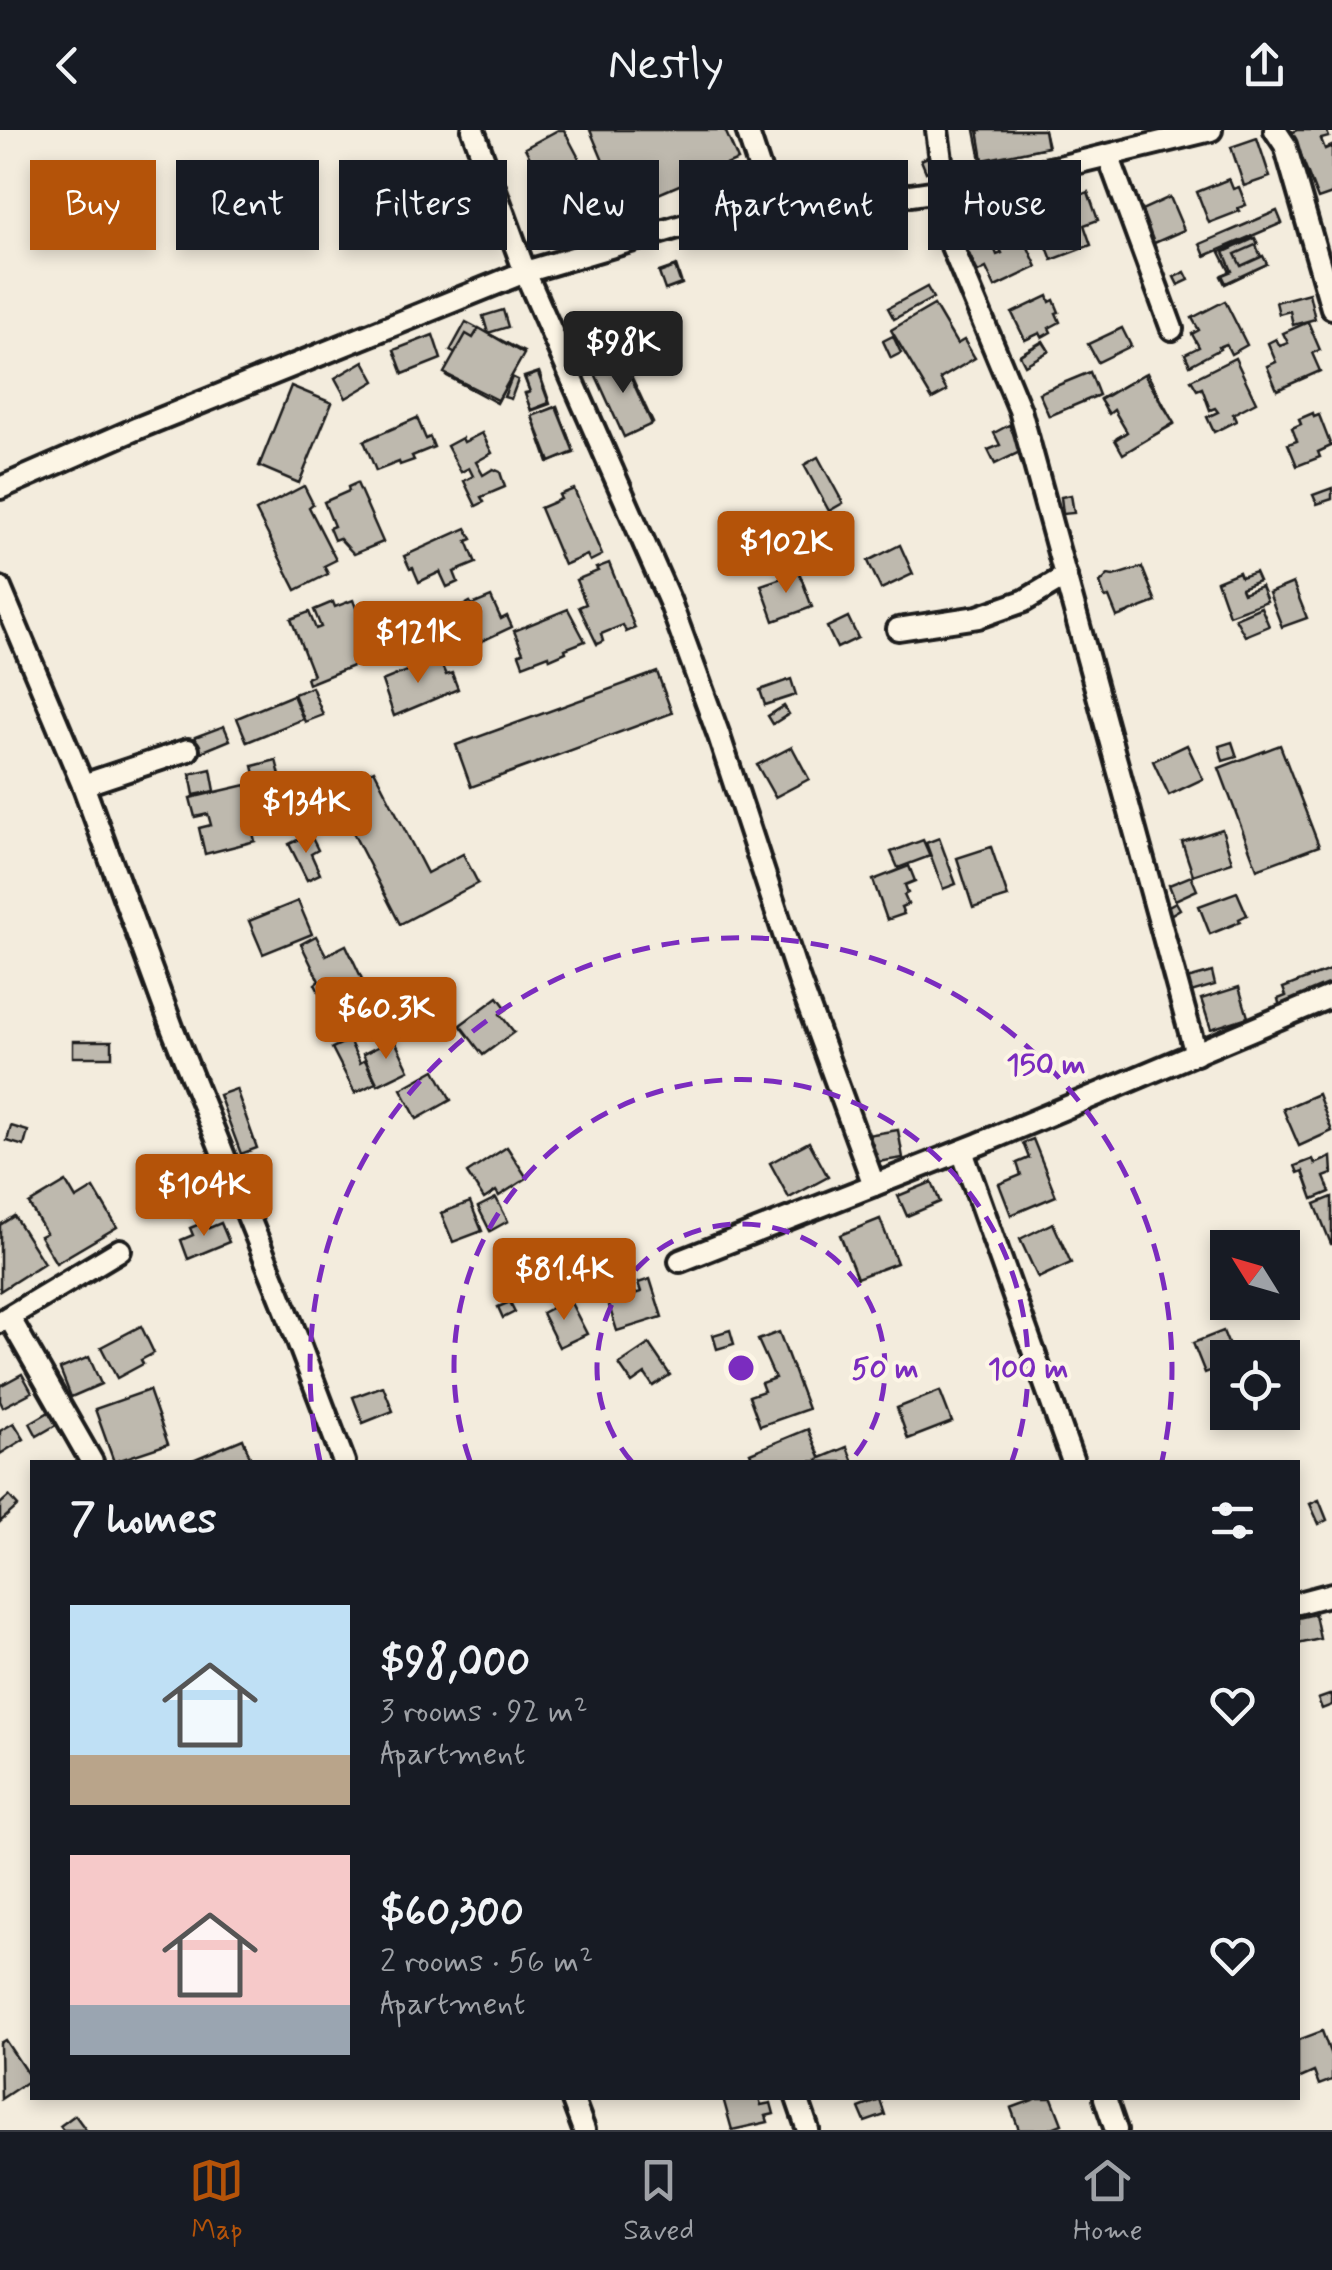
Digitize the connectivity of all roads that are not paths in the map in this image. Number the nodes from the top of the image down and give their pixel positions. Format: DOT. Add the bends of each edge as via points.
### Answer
graph roads {
  1 [pos="472,130"];
  2 [pos="747,130"];
  3 [pos="937,130"];
  4 [pos="1211,130"];
  5 [pos="1275,130"];
  6 [pos="1108,155"];
  7 [pos="757,160"];
  8 [pos="940,160"];
  9 [pos="1081,161"];
  10 [pos="679,227"];
  11 [pos="953,250"];
  12 [pos="525,272"];
  13 [pos="1330,295"];
  14 [pos="1172,329"];
  15 [pos="0,488"];
  16 [pos="1066,576"];
  17 [pos="0,588"];
  18 [pos="898,629"];
  19 [pos="188,750"];
  20 [pos="83,784"];
  21 [pos="1332,996"];
  22 [pos="1196,1054"];
  23 [pos="962,1151"];
  24 [pos="874,1185"];
  25 [pos="120,1250"];
  26 [pos="680,1261"];
  27 [pos="4,1320"];
  28 [pos="91,1460"];
  29 [pos="343,1460"];
  30 [pos="1072,1460"];
  31 [pos="1332,1594"];
  32 [pos="1300,1602"];
  33 [pos="573,2100"];
  34 [pos="798,2100"];
  35 [pos="1107,2100"];
  36 [pos="584,2130"];
  37 [pos="808,2130"];
  38 [pos="1116,2130"];
  1 -- 12 [label="street"];
  2 -- 7 [label="street"];
  3 -- 8 [label="street"];
  4 -- 6 [label="street"];
  5 -- 13 [label="street"];
  6 -- 9 [label="street"];
  6 -- 14 [label="street"];
  10 -- 12 [label="street"];
  11 -- 16 [label="street" via="1020,410"];
  12 -- 15 [label="street"];
  12 -- 24 [label="street" via="670,602"];
  16 -- 18 [label="street" via="978,617"];
  16 -- 22 [label="street"];
  17 -- 20 [label="street"];
  19 -- 20 [label="street"];
  20 -- 29 [label="street"];
  21 -- 22 [label="street"];
  22 -- 23 [label="street"];
  23 -- 24 [label="street"];
  23 -- 30 [label="street"];
  24 -- 26 [label="street"];
  25 -- 27 [label="street"];
  27 -- 28 [label="street"];
  31 -- 32 [label="street"];
  33 -- 36 [label="street"];
  34 -- 37 [label="street"];
  35 -- 38 [label="street"];
}
